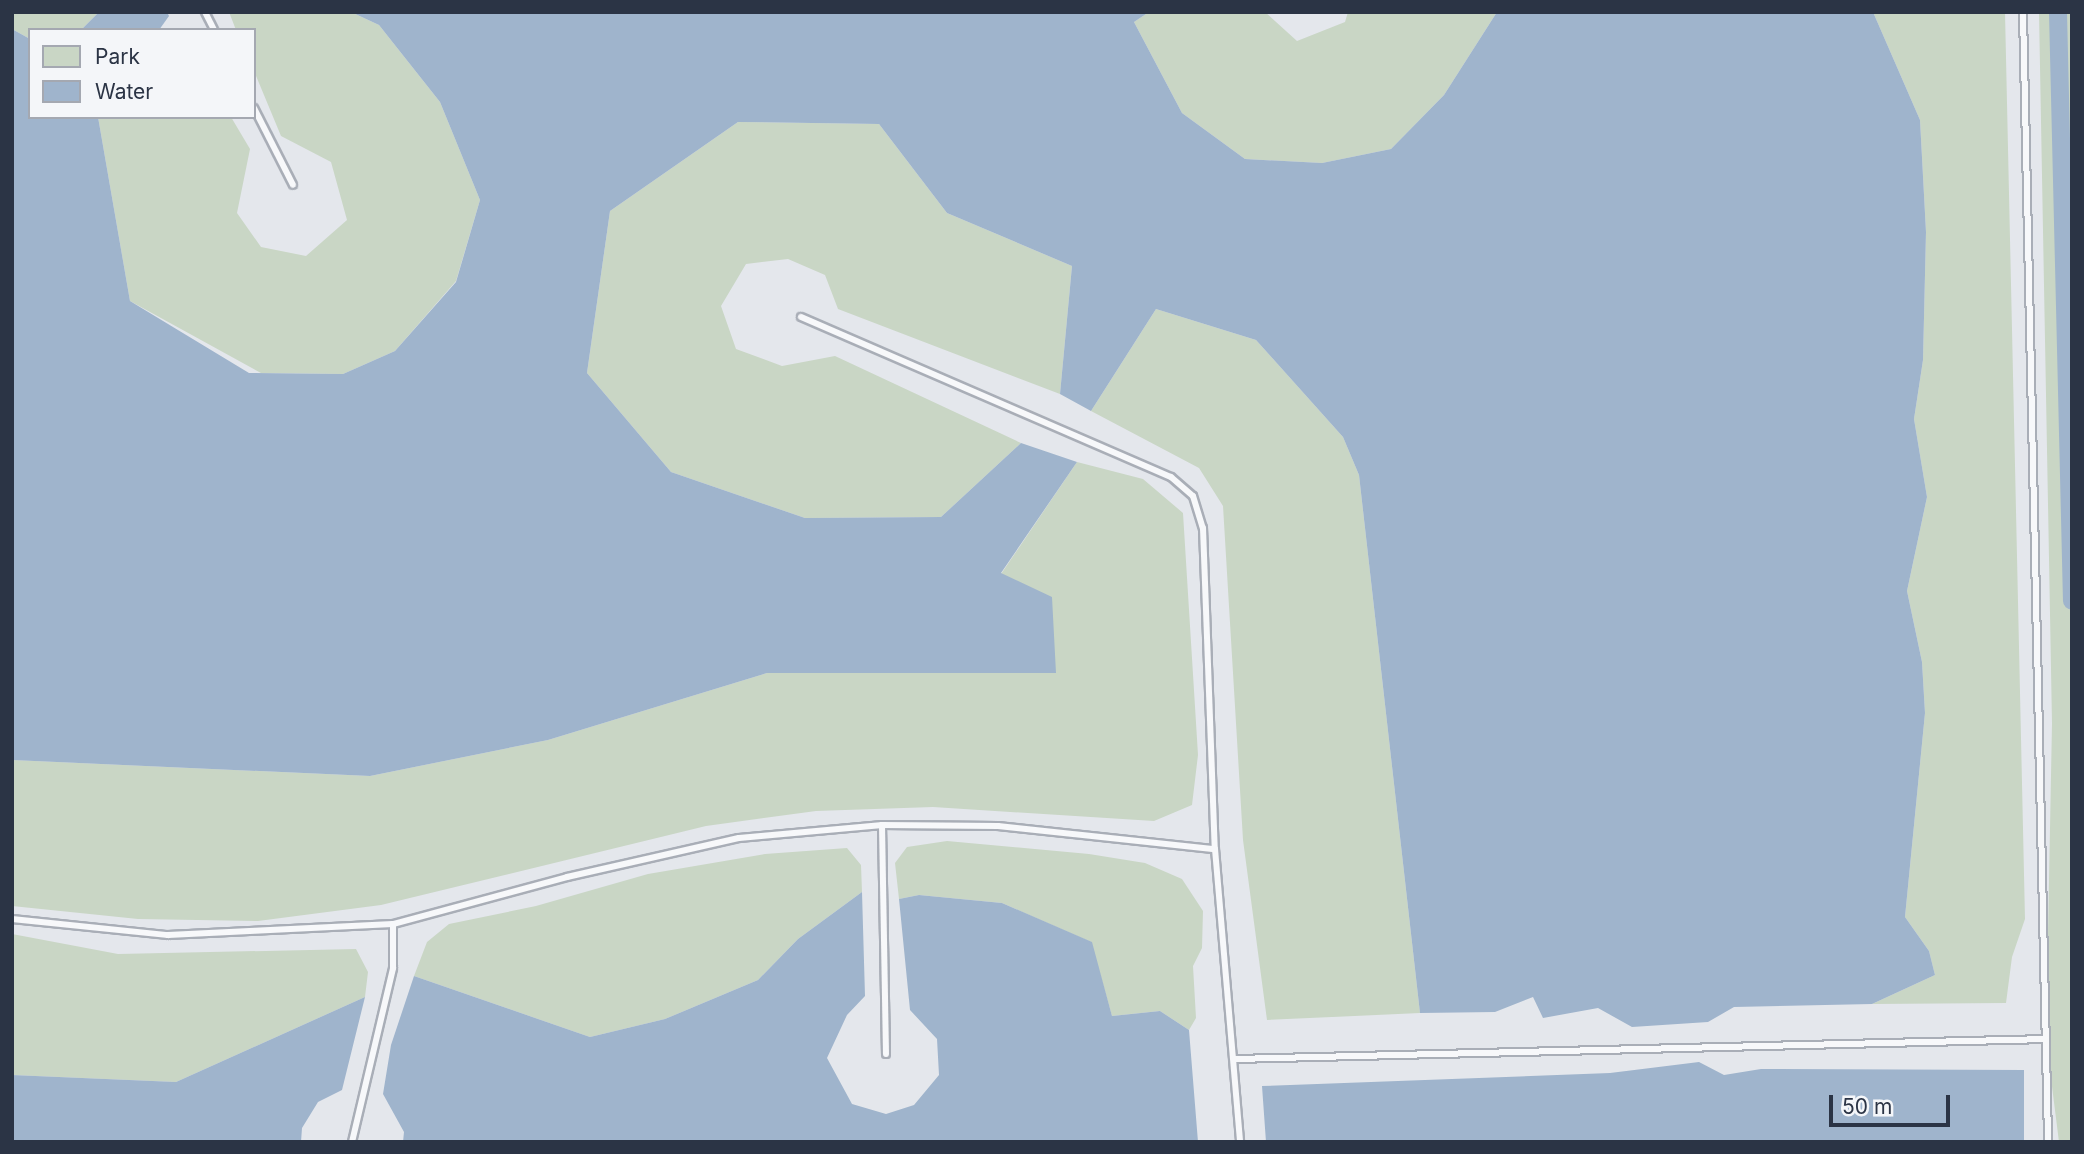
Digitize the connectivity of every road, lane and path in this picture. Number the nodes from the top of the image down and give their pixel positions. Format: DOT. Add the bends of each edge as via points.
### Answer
graph roads {
  1 [pos="205,12"];
  2 [pos="2023,12"];
  3 [pos="213,28"];
  4 [pos="256,112"];
  5 [pos="293,185"];
  6 [pos="801,317"];
  7 [pos="882,825"];
  8 [pos="1215,849"];
  9 [pos="12,919"];
  10 [pos="393,925"];
  11 [pos="2046,1039"];
  12 [pos="886,1054"];
  13 [pos="1235,1059"];
  14 [pos="352,1142"];
  15 [pos="1240,1142"];
  16 [pos="2048,1142"];
  1 -- 3 [label="lane"];
  2 -- 11 [label="lane"];
  4 -- 5 [label="lane"];
  6 -- 8 [label="lane" via="1171,477 1193,496 1203,528"];
  7 -- 8 [label="lane" via="998,826"];
  7 -- 10 [label="lane" via="739,838 567,877"];
  7 -- 12 [label="lane"];
  8 -- 13 [label="lane"];
  9 -- 10 [label="lane" via="168,934"];
  10 -- 14 [label="lane" via="393,968"];
  11 -- 13 [label="lane"];
  11 -- 16 [label="lane"];
  13 -- 15 [label="lane"];
}
